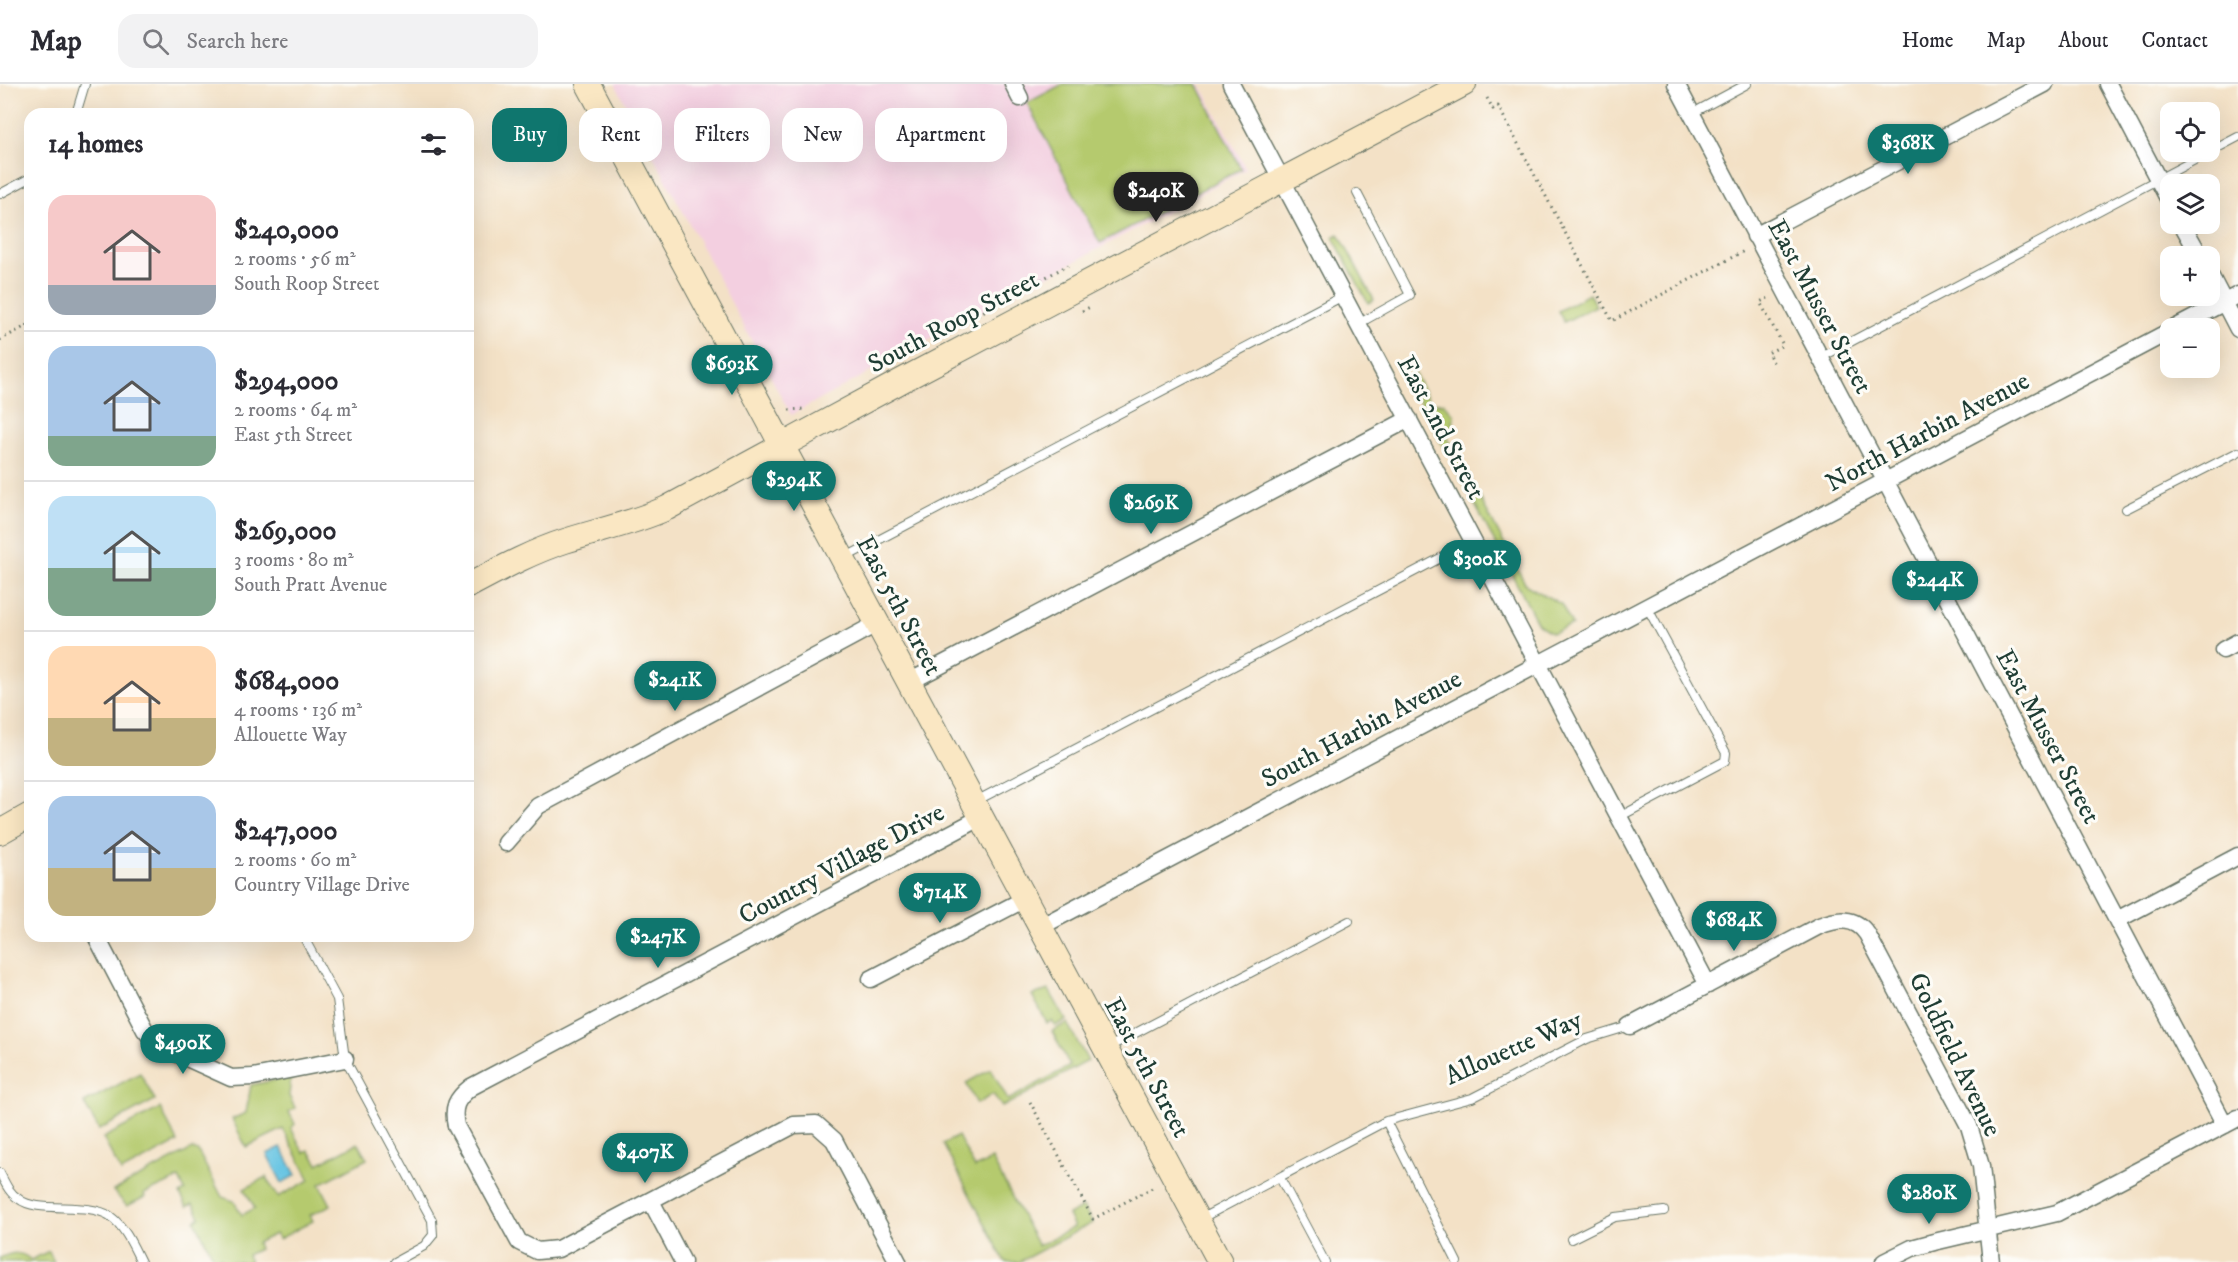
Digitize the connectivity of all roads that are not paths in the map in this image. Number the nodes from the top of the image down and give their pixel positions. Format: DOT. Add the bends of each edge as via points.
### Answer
graph roads {
  1 [pos="85,84"];
  2 [pos="588,84"];
  3 [pos="1231,84"];
  4 [pos="1676,84"];
  5 [pos="1747,84"];
  6 [pos="2045,84"];
  7 [pos="2108,84"];
  8 [pos="1458,85"];
  9 [pos="78,108"];
  10 [pos="1691,114"];
  11 [pos="2238,138"];
  12 [pos="1282,180"];
  13 [pos="2159,180"];
  14 [pos="24,181"];
  15 [pos="1357,193"];
  16 [pos="0,194"];
  17 [pos="1755,236"];
  18 [pos="2220,286"];
  19 [pos="1343,296"];
  20 [pos="2231,299"];
  21 [pos="2194,318"];
  22 [pos="1358,324"];
  23 [pos="2238,329"];
  24 [pos="2160,336"];
  25 [pos="1820,358"];
  26 [pos="1409,419"];
  27 [pos="782,445"];
  28 [pos="2238,452"];
  29 [pos="1886,482"];
  30 [pos="2126,509"];
  31 [pos="1473,542"];
  32 [pos="843,558"];
  33 [pos="1706,576"];
  34 [pos="474,583"];
  35 [pos="1647,607"];
  36 [pos="878,623"];
  37 [pos="1538,664"];
  38 [pos="909,682"];
  39 [pos="978,810"];
  40 [pos="1619,817"];
  41 [pos="24,818"];
  42 [pos="0,832"];
  43 [pos="506,843"];
  44 [pos="2238,856"];
  45 [pos="1025,899"];
  46 [pos="1848,920"];
  47 [pos="2117,920"];
  48 [pos="1349,921"];
  49 [pos="1040,927"];
  50 [pos="99,942"];
  51 [pos="306,942"];
  52 [pos="871,979"];
  53 [pos="1708,985"];
  54 [pos="1630,1026"];
  55 [pos="1105,1049"];
  56 [pos="345,1059"];
  57 [pos="1386,1121"];
  58 [pos="2231,1122"];
  59 [pos="0,1173"];
  60 [pos="1280,1178"];
  61 [pos="651,1201"];
  62 [pos="1664,1211"];
  63 [pos="1198,1221"];
  64 [pos="1988,1227"];
  65 [pos="1571,1239"];
  66 [pos="141,1262"];
  67 [pos="395,1262"];
  68 [pos="683,1262"];
  69 [pos="898,1262"];
  70 [pos="1220,1262"];
  71 [pos="1325,1262"];
  72 [pos="1457,1262"];
  73 [pos="1884,1262"];
  74 [pos="1991,1262"];
  1 -- 9 [label="lane"];
  2 -- 27 [label="main road, East 5th Street"];
  3 -- 12 [label="street, East 2nd Street"];
  4 -- 10 [label="street, East Musser Street"];
  5 -- 10 [label="lane"];
  6 -- 17 [label="street"];
  7 -- 13 [label="street"];
  8 -- 12 [label="main road, South Roop Street"];
  10 -- 17 [label="street, East Musser Street"];
  11 -- 13 [label="lane"];
  12 -- 19 [label="street, East 2nd Street"];
  12 -- 27 [label="main road, South Roop Street"];
  13 -- 25 [label="lane"];
  14 -- 16 [label="lane"];
  15 -- 22 [label="lane" via="1410,295"];
  17 -- 25 [label="street, East Musser Street"];
  18 -- 20 [label="street"];
  19 -- 22 [label="street, East 2nd Street"];
  19 -- 32 [label="lane"];
  20 -- 21 [label="street"];
  20 -- 23 [label="street"];
  22 -- 26 [label="street, East 2nd Street"];
  24 -- 29 [label="street, North Harbin Avenue"];
  25 -- 29 [label="street, East Musser Street"];
  26 -- 31 [label="street, East 2nd Street"];
  26 -- 38 [label="street"];
  27 -- 32 [label="main road, East 5th Street"];
  27 -- 34 [label="main road, South Roop Street" via="652,515 526,556"];
  28 -- 30 [label="lane"];
  29 -- 33 [label="street, North Harbin Avenue"];
  29 -- 47 [label="street, East Musser Street"];
  31 -- 37 [label="street, East 2nd Street"];
  31 -- 39 [label="lane"];
  32 -- 36 [label="main road, East 5th Street"];
  33 -- 35 [label="street, South Harbin Avenue"];
  35 -- 37 [label="street, South Harbin Avenue"];
  35 -- 40 [label="lane" via="1726,753 1725,761"];
  36 -- 38 [label="main road, East 5th Street"];
  36 -- 43 [label="street" via="538,806"];
  37 -- 40 [label="street, East 2nd Street"];
  37 -- 49 [label="street, South Harbin Avenue"];
  38 -- 39 [label="main road, East 5th Street"];
  39 -- 45 [label="main road, East 5th Street"];
  39 -- 61 [label="street, Country Village Drive" via="459,1097 453,1111 456,1126 519,1242 537,1251 558,1249"];
  40 -- 53 [label="street, East 2nd Street"];
  41 -- 42 [label="main road"];
  44 -- 47 [label="street"];
  45 -- 49 [label="main road, East 5th Street"];
  45 -- 52 [label="street"];
  46 -- 53 [label="street, Allouette Way" via="1819,926"];
  46 -- 64 [label="street, Goldfield Avenue" via="1859,924 1868,934 1969,1126 1981,1166"];
  47 -- 58 [label="street, East Musser Street"];
  48 -- 55 [label="lane"];
  49 -- 55 [label="main road, East 5th Street"];
  50 -- 56 [label="street" via="146,1030 165,1048 231,1078"];
  51 -- 56 [label="lane" via="337,999"];
  53 -- 54 [label="street, Allouette Way"];
  54 -- 57 [label="lane, Allouette Way" via="1587,1039 1472,1098"];
  55 -- 63 [label="main road, East 5th Street"];
  56 -- 67 [label="lane" via="432,1220 433,1235 424,1246"];
  57 -- 60 [label="lane, Allouette Way"];
  57 -- 72 [label="lane"];
  58 -- 64 [label="street" via="2057,1213"];
  59 -- 66 [label="lane" via="20,1201 92,1210 109,1216 125,1231"];
  60 -- 63 [label="lane, Allouette Way"];
  60 -- 71 [label="lane"];
  61 -- 68 [label="street"];
  61 -- 69 [label="street" via="794,1125 816,1125 834,1140"];
  62 -- 65 [label="lane" via="1615,1217"];
  63 -- 70 [label="main road, East 5th Street"];
  64 -- 73 [label="street" via="1912,1248"];
  64 -- 74 [label="street, Goldfield Avenue"];
}
